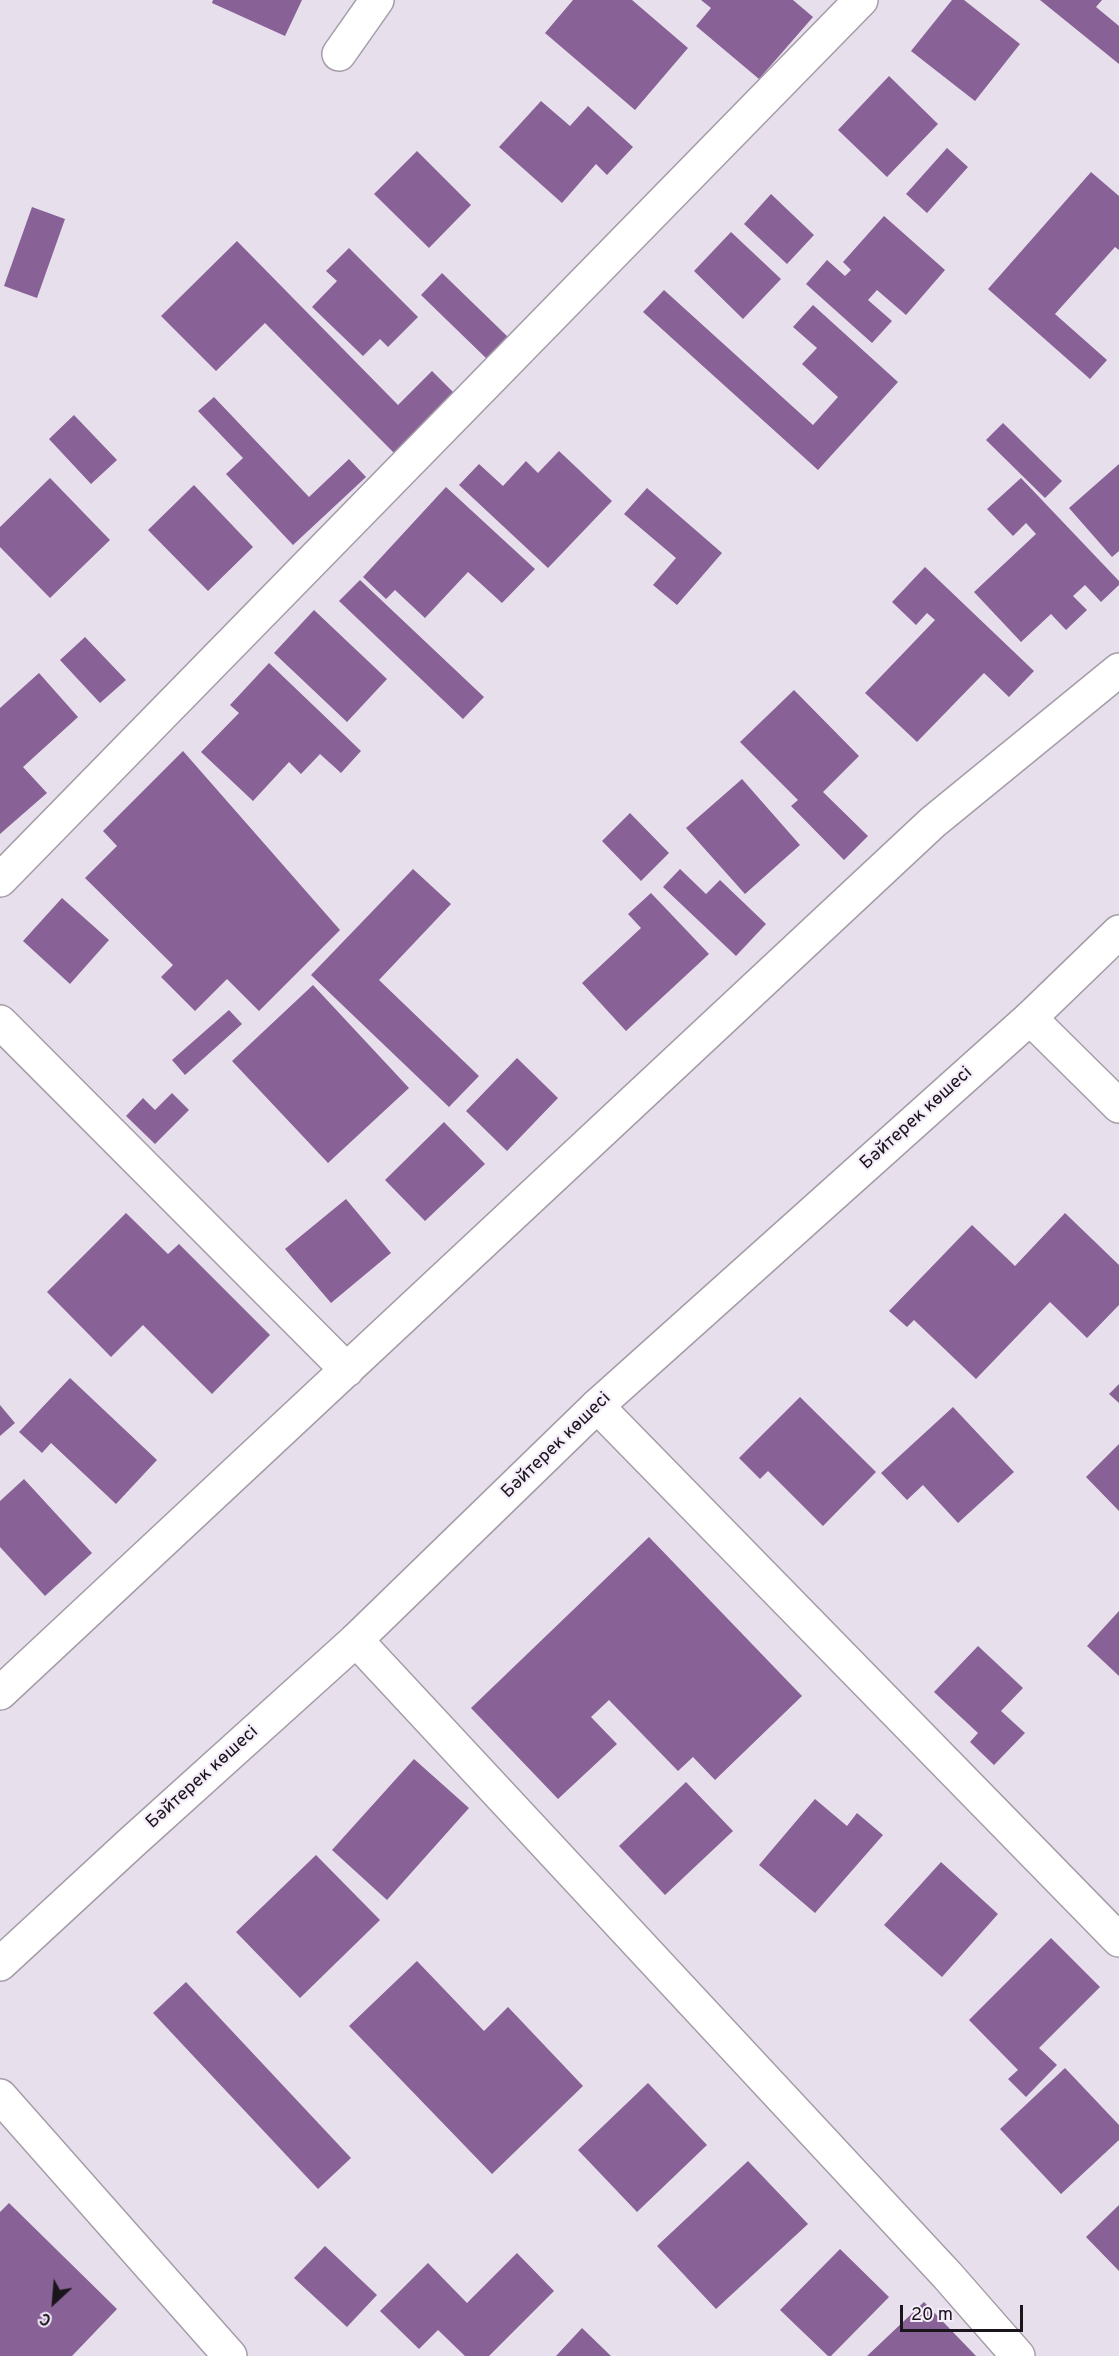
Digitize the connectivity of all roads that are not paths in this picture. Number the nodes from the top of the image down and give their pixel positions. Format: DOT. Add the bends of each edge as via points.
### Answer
graph roads {
  1 [pos="377,0"];
  2 [pos="861,0"];
  3 [pos="339,54"];
  4 [pos="1119,670"];
  5 [pos="0,880"];
  6 [pos="1119,932"];
  7 [pos="1030,1018"];
  8 [pos="0,1022"];
  9 [pos="1119,1106"];
  10 [pos="347,1370"];
  11 [pos="597,1406"];
  12 [pos="356,1640"];
  13 [pos="0,1693"];
  14 [pos="1119,1940"];
  15 [pos="0,1964"];
  16 [pos="0,2096"];
  17 [pos="230,2356"];
  18 [pos="1018,2356"];
  1 -- 3 [label="street"];
  2 -- 5 [label="street"];
  4 -- 10 [label="street" via="933,822"];
  6 -- 7 [label="street, Бәйтерек көшесі"];
  7 -- 9 [label="street"];
  7 -- 11 [label="street, Бәйтерек көшесі"];
  8 -- 10 [label="street"];
  10 -- 13 [label="street"];
  11 -- 12 [label="street, Бәйтерек көшесі"];
  11 -- 14 [label="street"];
  12 -- 15 [label="street, Бәйтерек көшесі"];
  12 -- 18 [label="street"];
  16 -- 17 [label="street"];
}
